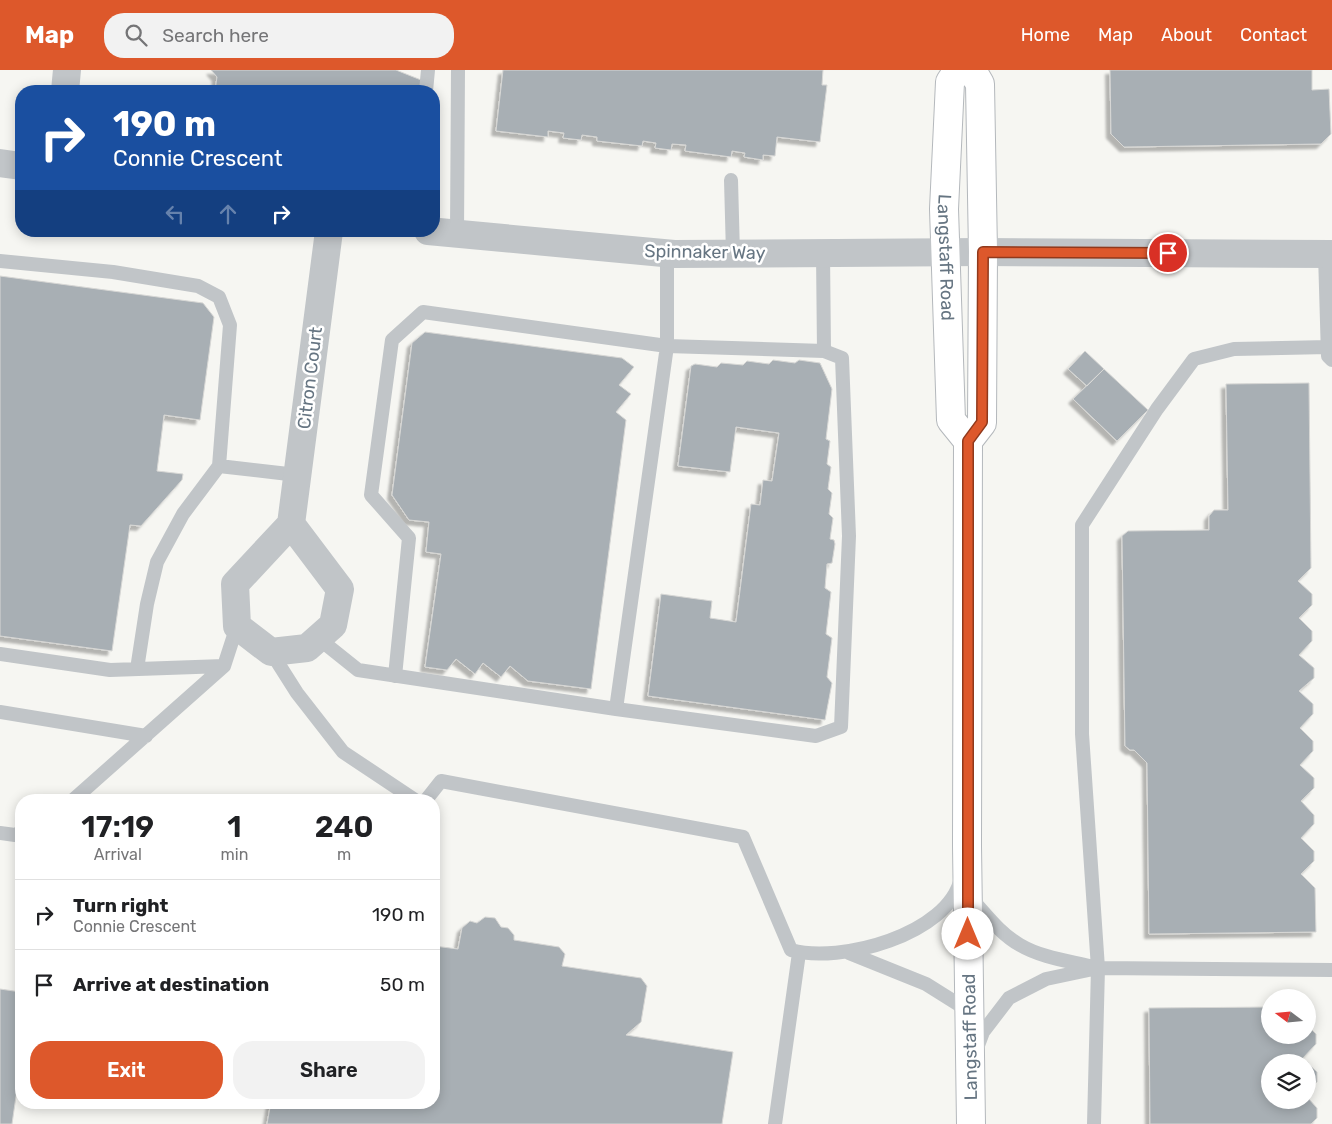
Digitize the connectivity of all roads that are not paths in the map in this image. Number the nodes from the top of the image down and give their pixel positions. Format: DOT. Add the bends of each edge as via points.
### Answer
graph roads {
  1 [pos="67,70"];
  2 [pos="428,70"];
  3 [pos="458,70"];
  4 [pos="958,70"];
  5 [pos="972,70"];
  6 [pos="66,85"];
  7 [pos="427,85"];
  8 [pos="0,163"];
  9 [pos="15,165"];
  10 [pos="731,180"];
  11 [pos="440,232"];
  12 [pos="457,234"];
  13 [pos="328,237"];
  14 [pos="944,252"];
  15 [pos="983,252"];
  16 [pos="823,253"];
  17 [pos="667,254"];
  18 [pos="732,254"];
  19 [pos="1329,254"];
  20 [pos="0,261"];
  21 [pos="666,346"];
  22 [pos="824,351"];
  23 [pos="1330,354"];
  24 [pos="968,441"];
  25 [pos="219,466"];
  26 [pos="297,475"];
  27 [pos="291,524"];
  28 [pos="237,626"];
  29 [pos="318,638"];
  30 [pos="271,652"];
  31 [pos="0,654"];
  32 [pos="224,666"];
  33 [pos="137,669"];
  34 [pos="395,676"];
  35 [pos="616,709"];
  36 [pos="0,712"];
  37 [pos="146,736"];
  38 [pos="80,794"];
  39 [pos="406,794"];
  40 [pos="431,794"];
  41 [pos="0,833"];
  42 [pos="15,835"];
  43 [pos="967,846"];
  44 [pos="968,895"];
  45 [pos="799,953"];
  46 [pos="849,953"];
  47 [pos="1098,968"];
  48 [pos="1332,970"];
  49 [pos="969,1011"];
  50 [pos="971,1063"];
  51 [pos="775,1124"];
  52 [pos="972,1124"];
  53 [pos="1094,1124"];
  1 -- 6 [label="street"];
  2 -- 7 [label="lane"];
  3 -- 12 [label="lane"];
  4 -- 14 [label="main road, Langstaff Road" via="950,82"];
  5 -- 15 [label="main road, Langstaff Road" via="980,84"];
  8 -- 9 [label="street"];
  10 -- 18 [label="lane"];
  11 -- 12 [label="street, Spinnaker Way"];
  12 -- 17 [label="street, Spinnaker Way"];
  13 -- 26 [label="street, Citron Court"];
  14 -- 15 [label="street, Spinnaker Way"];
  14 -- 16 [label="street, Spinnaker Way"];
  14 -- 24 [label="main road, Langstaff Road" via="951,420"];
  15 -- 19 [label="street, Spinnaker Way"];
  15 -- 24 [label="main road, Langstaff Road" via="982,422"];
  16 -- 18 [label="street, Spinnaker Way"];
  16 -- 22 [label="lane"];
  17 -- 18 [label="street, Spinnaker Way"];
  17 -- 21 [label="lane"];
  19 -- 23 [label="lane"];
  20 -- 25 [label="lane" via="114,272 198,286 219,297 230,325"];
  21 -- 22 [label="lane"];
  21 -- 34 [label="lane" via="423,312 392,340 371,495 409,538"];
  21 -- 35 [label="lane"];
  22 -- 35 [label="lane" via="842,358 849,536 841,727 816,736"];
  23 -- 47 [label="lane" via="1234,349 1194,359 1157,409 1082,525 1082,734"];
  24 -- 43 [label="main road, Langstaff Road"];
  25 -- 26 [label="lane"];
  25 -- 33 [label="lane" via="183,514 157,562"];
  26 -- 27 [label="street, Citron Court"];
  27 -- 28 [label="street" via="235,584"];
  27 -- 29 [label="street" via="340,589 333,625"];
  28 -- 30 [label="street"];
  28 -- 32 [label="lane"];
  29 -- 30 [label="street" via="307,648"];
  29 -- 34 [label="lane" via="358,670"];
  30 -- 39 [label="lane" via="297,693 343,752"];
  31 -- 33 [label="lane" via="110,670"];
  32 -- 33 [label="lane"];
  32 -- 37 [label="lane"];
  34 -- 35 [label="lane"];
  36 -- 37 [label="lane"];
  37 -- 38 [label="lane"];
  40 -- 45 [label="lane" via="441,781 743,837 790,950"];
  41 -- 42 [label="lane"];
  43 -- 44 [label="main road, Langstaff Road"];
  43 -- 46 [label="lane" via="960,883 950,902 933,919 878,944"];
  44 -- 47 [label="lane" via="997,928 1020,945"];
  44 -- 49 [label="main road, Langstaff Road"];
  45 -- 46 [label="lane"];
  45 -- 51 [label="lane"];
  46 -- 49 [label="lane" via="926,984"];
  47 -- 48 [label="lane"];
  47 -- 50 [label="lane" via="1046,979 1009,998 984,1032"];
  47 -- 53 [label="lane"];
  49 -- 50 [label="main road, Langstaff Road"];
  50 -- 52 [label="main road, Langstaff Road"];
}
